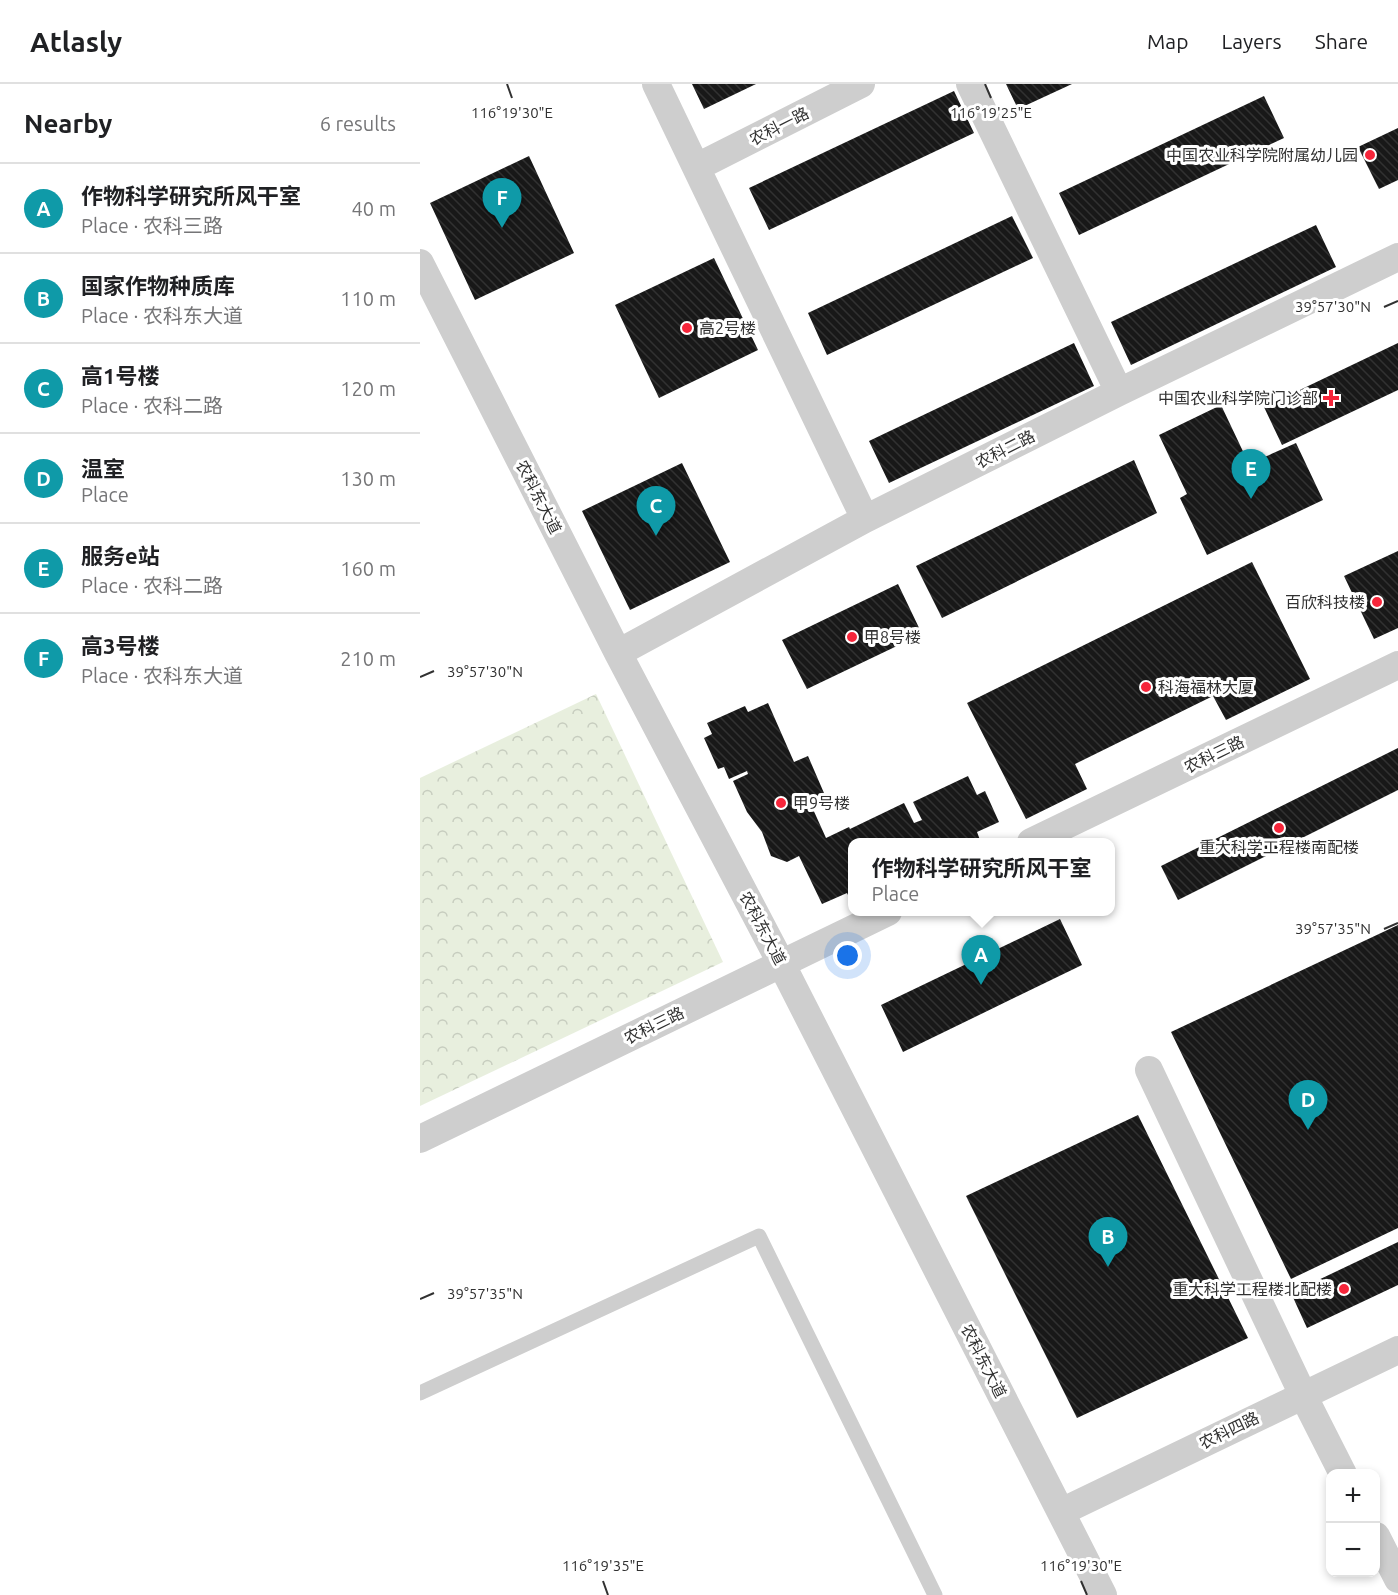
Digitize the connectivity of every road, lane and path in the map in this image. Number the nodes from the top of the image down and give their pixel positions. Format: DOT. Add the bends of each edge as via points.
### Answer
graph roads {
  1 [pos="656,84"];
  2 [pos="861,84"];
  3 [pos="970,84"];
  4 [pos="697,167"];
  5 [pos="1398,257"];
  6 [pos="420,263"];
  7 [pos="1119,392"];
  8 [pos="865,519"];
  9 [pos="618,653"];
  10 [pos="1398,665"];
  11 [pos="1041,838"];
  12 [pos="880,916"];
  13 [pos="781,963"];
  14 [pos="1149,1070"];
  15 [pos="420,1138"];
  16 [pos="1398,1350"];
  17 [pos="420,1394"];
  18 [pos="1303,1395"];
  19 [pos="1341,1469"];
  20 [pos="1061,1512"];
  21 [pos="1380,1544"];
  22 [pos="1398,1579"];
  23 [pos="935,1595"];
  24 [pos="1103,1595"];
  1 -- 4 [label="street"];
  2 -- 4 [label="street, 农科一路"];
  3 -- 7 [label="street"];
  4 -- 8 [label="street"];
  5 -- 7 [label="street, 农科二路"];
  6 -- 9 [label="street, 农科东大道"];
  7 -- 8 [label="street, 农科二路"];
  8 -- 9 [label="street, 农科二路"];
  9 -- 13 [label="street, 农科东大道"];
  10 -- 11 [label="street, 农科三路"];
  12 -- 13 [label="street, 农科三路"];
  13 -- 15 [label="street, 农科三路"];
  13 -- 20 [label="street, 农科东大道"];
  14 -- 18 [label="street"];
  16 -- 18 [label="street, 农科四路"];
  17 -- 23 [label="lane" via="759,1236"];
  18 -- 19 [label="street"];
  18 -- 20 [label="street, 农科四路"];
  20 -- 24 [label="street, 农科东大道"];
  21 -- 22 [label="street"];
}
